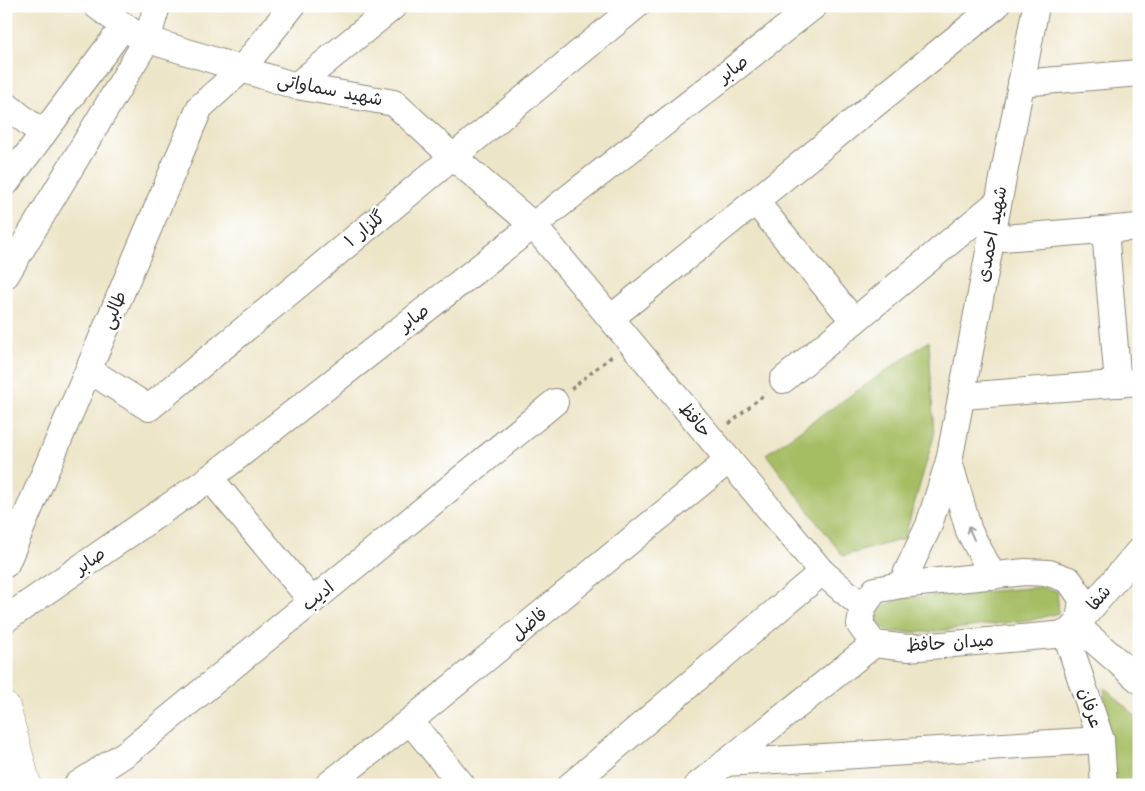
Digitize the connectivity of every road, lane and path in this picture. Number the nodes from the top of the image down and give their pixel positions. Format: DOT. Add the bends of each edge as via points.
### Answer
graph roads {
  1 [pos="97,6"];
  2 [pos="157,6"];
  3 [pos="292,6"];
  4 [pos="394,6"];
  5 [pos="636,6"];
  6 [pos="814,6"];
  7 [pos="996,6"];
  8 [pos="1036,6"];
  9 [pos="124,26"];
  10 [pos="147,40"];
  11 [pos="241,70"];
  12 [pos="1139,73"];
  13 [pos="1021,82"];
  14 [pos="296,86"];
  15 [pos="6,105"];
  16 [pos="43,134"];
  17 [pos="453,157"];
  18 [pos="6,184"];
  19 [pos="756,201"];
  20 [pos="998,202"];
  21 [pos="534,225"];
  22 [pos="1139,227"];
  23 [pos="1105,230"];
  24 [pos="991,239"];
  25 [pos="6,275"];
  26 [pos="611,318"];
  27 [pos="854,321"];
  28 [pos="630,341"];
  29 [pos="89,370"];
  30 [pos="782,380"];
  31 [pos="1128,383"];
  32 [pos="963,396"];
  33 [pos="556,402"];
  34 [pos="711,439"];
  35 [pos="729,460"];
  36 [pos="949,461"];
  37 [pos="210,478"];
  38 [pos="1139,551"];
  39 [pos="6,564"];
  40 [pos="822,572"];
  41 [pos="993,576"];
  42 [pos="901,585"];
  43 [pos="312,601"];
  44 [pos="863,607"];
  45 [pos="6,619"];
  46 [pos="1074,627"];
  47 [pos="874,644"];
  48 [pos="1139,680"];
  49 [pos="6,707"];
  50 [pos="410,721"];
  51 [pos="1101,740"];
  52 [pos="725,762"];
  53 [pos="27,785"];
  54 [pos="77,785"];
  55 [pos="328,785"];
  56 [pos="462,785"];
  57 [pos="571,785"];
  58 [pos="698,785"];
  59 [pos="1104,785"];
  1 -- 9 [label="street, شهید سماواتی"];
  2 -- 10 [label="street"];
  3 -- 11 [label="street, طالبی"];
  4 -- 14 [label="street"];
  5 -- 17 [label="street, گلزار ۱"];
  6 -- 21 [label="street, صابر"];
  7 -- 19 [label="street"];
  8 -- 13 [label="street, شهید احمدی"];
  9 -- 10 [label="street, شهید سماواتی"];
  9 -- 16 [label="street"];
  10 -- 11 [label="street, شهید سماواتی"];
  10 -- 25 [label="street"];
  11 -- 14 [label="street, شهید سماواتی"];
  11 -- 29 [label="street, طالبی" via="200,107"];
  12 -- 13 [label="street"];
  13 -- 20 [label="street, شهید احمدی"];
  14 -- 17 [label="street, شهید سماواتی" via="394,103"];
  15 -- 16 [label="street"];
  16 -- 18 [label="street"];
  17 -- 21 [label="street, شهید سماواتی"];
  17 -- 29 [label="street, گلزار ۱" via="148,408"];
  19 -- 26 [label="street"];
  19 -- 27 [label="street"];
  20 -- 24 [label="street, شهید احمدی"];
  20 -- 27 [label="street"];
  21 -- 26 [label="street, حافظ"];
  21 -- 37 [label="street, صابر"];
  22 -- 23 [label="street"];
  23 -- 24 [label="street"];
  23 -- 31 [label="street"];
  24 -- 32 [label="street, شهید احمدی"];
  26 -- 28 [label="street, حافظ"];
  27 -- 30 [label="street"];
  28 -- 33 [label="path"];
  28 -- 34 [label="street, حافظ"];
  29 -- 39 [label="street, طالبی"];
  30 -- 34 [label="path"];
  31 -- 32 [label="street"];
  32 -- 36 [label="street, شهید احمدی"];
  33 -- 43 [label="street, ادیب"];
  34 -- 35 [label="street, حافظ"];
  35 -- 40 [label="street, حافظ"];
  35 -- 50 [label="street, فاضل"];
  41 -- 36 [label="street, one-way" via="969,531"];
  36 -- 42 [label="street, شهید احمدی" via="929,525"];
  37 -- 43 [label="street"];
  37 -- 45 [label="street, صابر"];
  38 -- 46 [label="street, شفا"];
  40 -- 44 [label="street, حافظ"];
  40 -- 57 [label="street"];
  41 -- 42 [label="street"];
  41 -- 46 [label="street" via="1049,573 1069,580 1082,600"];
  42 -- 44 [label="street" via="875,590"];
  43 -- 54 [label="street, ادیب" via="128,752"];
  44 -- 47 [label="street" via="860,624"];
  46 -- 47 [label="street, میدان حافظ" via="908,648"];
  46 -- 48 [label="street"];
  46 -- 51 [label="street, عرفان"];
  47 -- 52 [label="street"];
  49 -- 53 [label="main road"];
  50 -- 55 [label="street, فاضل"];
  50 -- 56 [label="street"];
  51 -- 52 [label="street"];
  51 -- 59 [label="street, عرفان"];
  52 -- 58 [label="street"];
}
